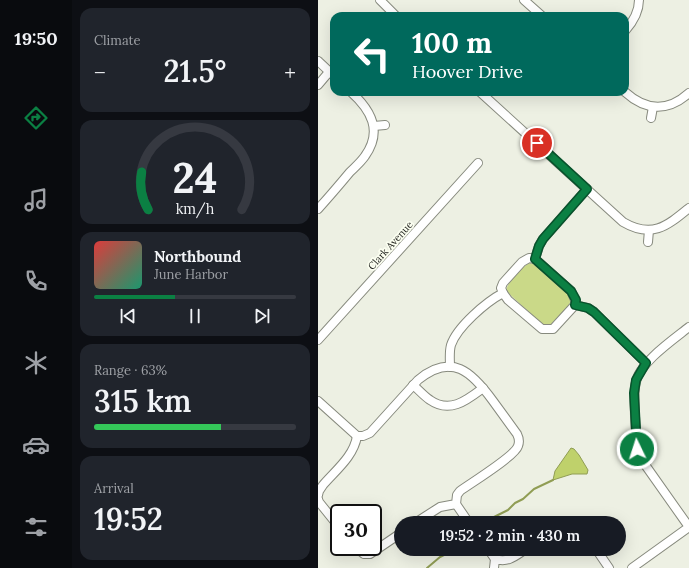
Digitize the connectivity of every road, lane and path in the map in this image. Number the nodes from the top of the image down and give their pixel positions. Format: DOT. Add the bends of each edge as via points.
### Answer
graph roads {
  1 [pos="380,0"];
  2 [pos="524,0"];
  3 [pos="639,0"];
  4 [pos="392,12"];
  5 [pos="538,12"];
  6 [pos="629,26"];
  7 [pos="318,61"];
  8 [pos="330,72"];
  9 [pos="330,76"];
  10 [pos="318,85"];
  11 [pos="689,93"];
  12 [pos="629,95"];
  13 [pos="355,96"];
  14 [pos="484,96"];
  15 [pos="653,107"];
  16 [pos="651,118"];
  17 [pos="386,125"];
  18 [pos="374,126"];
  19 [pos="478,163"];
  20 [pos="587,189"];
  21 [pos="689,208"];
  22 [pos="318,209"];
  23 [pos="649,230"];
  24 [pos="648,242"];
  25 [pos="535,259"];
  26 [pos="502,293"];
  27 [pos="575,305"];
  28 [pos="689,327"];
  29 [pos="318,340"];
  30 [pos="646,363"];
  31 [pos="450,367"];
  32 [pos="413,385"];
  33 [pos="483,388"];
  34 [pos="318,401"];
  35 [pos="357,436"];
  36 [pos="318,499"];
  37 [pos="456,504"];
  38 [pos="330,515"];
  39 [pos="426,516"];
  40 [pos="464,516"];
  41 [pos="689,527"];
  42 [pos="394,538"];
  43 [pos="382,546"];
  44 [pos="493,556"];
  45 [pos="514,556"];
  46 [pos="601,556"];
  47 [pos="495,559"];
  48 [pos="494,568"];
  49 [pos="610,568"];
  50 [pos="632,568"];
  1 -- 4 [label="street"];
  2 -- 5 [label="street"];
  3 -- 6 [label="street" via="637,13"];
  7 -- 8 [label="street"];
  9 -- 10 [label="street"];
  11 -- 15 [label="street" via="680,101 668,106"];
  12 -- 15 [label="street" via="638,102"];
  13 -- 18 [label="street" via="366,108"];
  14 -- 20 [label="street"];
  15 -- 16 [label="street"];
  17 -- 18 [label="street"];
  18 -- 22 [label="street" via="371,144 365,156"];
  19 -- 29 [label="street, Clark Avenue"];
  20 -- 23 [label="street" via="623,222 634,228"];
  20 -- 25 [label="street" via="543,239"];
  21 -- 23 [label="street" via="672,223"];
  23 -- 24 [label="street"];
  25 -- 26 [label="street" via="529,258 522,262 503,283"];
  25 -- 27 [label="street" via="571,291 576,300"];
  26 -- 27 [label="street" via="542,329 548,330 553,329"];
  26 -- 31 [label="street" via="487,302 454,338"];
  27 -- 30 [label="street" via="594,312"];
  28 -- 30 [label="street"];
  30 -- 41 [label="street" via="636,380 634,393 637,449 647,468"];
  31 -- 32 [label="street" via="426,373"];
  31 -- 33 [label="street" via="463,370 476,379"];
  32 -- 33 [label="street" via="430,400 447,407 465,402"];
  32 -- 35 [label="street" via="370,433"];
  33 -- 37 [label="street" via="517,434 519,446 460,491"];
  34 -- 35 [label="street"];
  35 -- 36 [label="street" via="352,452 319,490"];
  36 -- 38 [label="street"];
  37 -- 39 [label="street" via="440,507"];
  37 -- 40 [label="street"];
  41 -- 50 [label="street"];
  42 -- 43 [label="street"];
  44 -- 47 [label="street"];
  45 -- 47 [label="street" via="503,561"];
  46 -- 49 [label="street"];
  47 -- 48 [label="street"];
}
